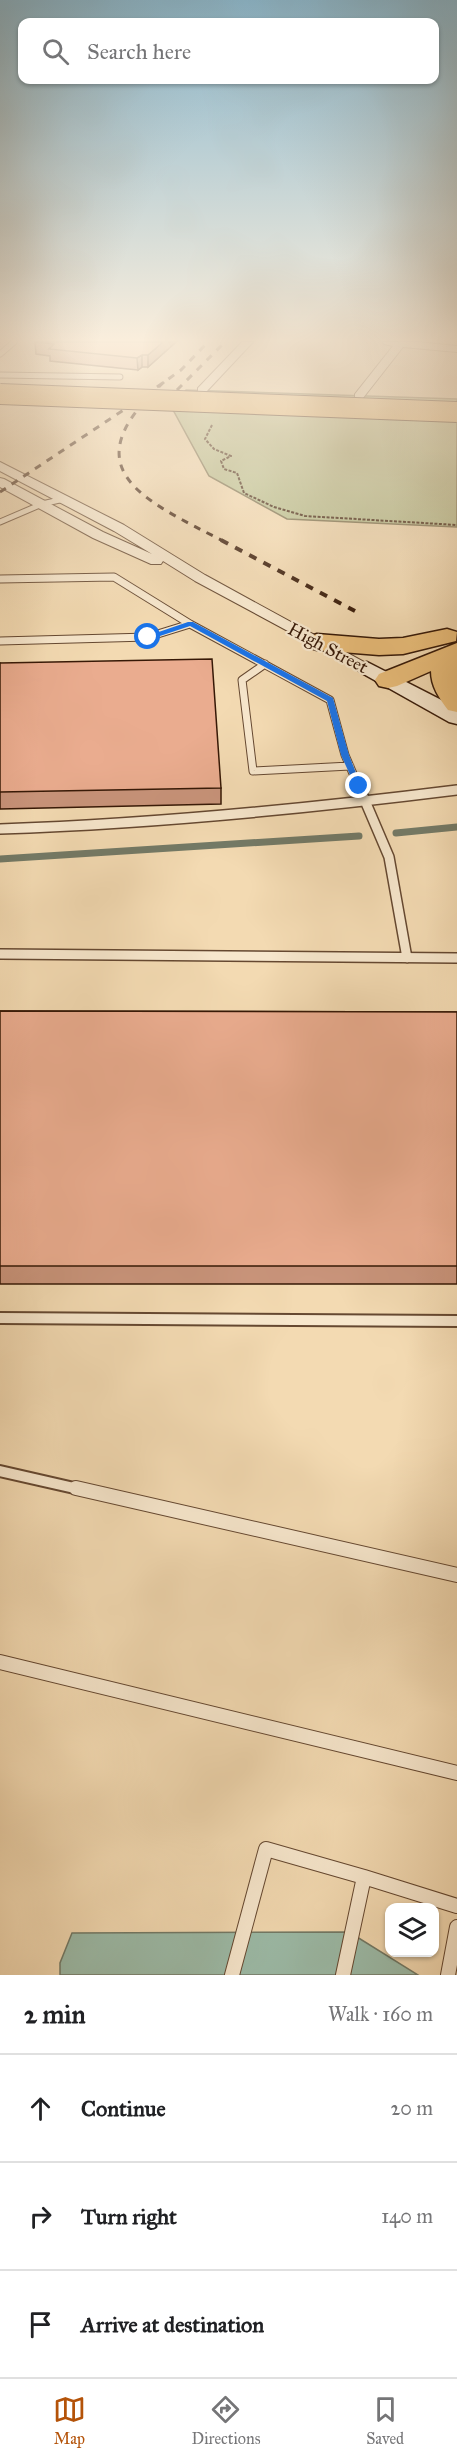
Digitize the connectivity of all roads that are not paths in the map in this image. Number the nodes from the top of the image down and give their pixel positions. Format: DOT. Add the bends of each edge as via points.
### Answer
graph roads {
  1 [pos="0,466"];
  2 [pos="0,482"];
  3 [pos="64,499"];
  4 [pos="42,504"];
  5 [pos="0,522"];
  6 [pos="200,578"];
  7 [pos="0,579"];
  8 [pos="190,624"];
  9 [pos="0,640"];
  10 [pos="317,642"];
  11 [pos="454,643"];
  12 [pos="265,664"];
  13 [pos="377,674"];
  14 [pos="457,704"];
  15 [pos="457,717"];
  16 [pos="350,766"];
  17 [pos="457,790"];
  18 [pos="366,801"];
  19 [pos="0,829"];
  20 [pos="0,954"];
  21 [pos="406,958"];
  22 [pos="457,958"];
  23 [pos="0,1318"];
  24 [pos="457,1321"];
  25 [pos="0,1471"];
  26 [pos="457,1575"];
  27 [pos="0,1662"];
  28 [pos="457,1773"];
  29 [pos="364,1877"];
  30 [pos="457,1906"];
  31 [pos="457,1927"];
  32 [pos="232,1975"];
  33 [pos="343,1975"];
  34 [pos="448,1975"];
  1 -- 3 [label="street, High Street"];
  2 -- 4 [label="street, High Street"];
  3 -- 4 [label="lane"];
  3 -- 6 [label="street, High Street" via="136,537"];
  4 -- 5 [label="lane"];
  4 -- 6 [label="street, High Street" via="136,552"];
  6 -- 10 [label="street, High Street"];
  7 -- 8 [label="lane" via="114,577"];
  8 -- 9 [label="lane" via="148,637"];
  8 -- 12 [label="lane"];
  10 -- 11 [label="highway" via="379,647"];
  10 -- 13 [label="street, High Street"];
  11 -- 13 [label="highway"];
  11 -- 14 [label="highway" via="443,676"];
  12 -- 16 [label="lane" via="330,700"];
  12 -- 16 [label="lane" via="242,680 253,771"];
  13 -- 15 [label="street, High Street"];
  16 -- 18 [label="lane"];
  17 -- 18 [label="lane"];
  18 -- 19 [label="lane" via="284,812 98,827"];
  18 -- 21 [label="lane" via="389,857"];
  20 -- 21 [label="lane"];
  21 -- 22 [label="lane"];
  23 -- 24 [label="lane"];
  25 -- 26 [label="lane"];
  27 -- 28 [label="lane"];
  29 -- 30 [label="lane"];
  29 -- 32 [label="lane" via="266,1849"];
  29 -- 33 [label="lane"];
  31 -- 34 [label="lane"];
}
